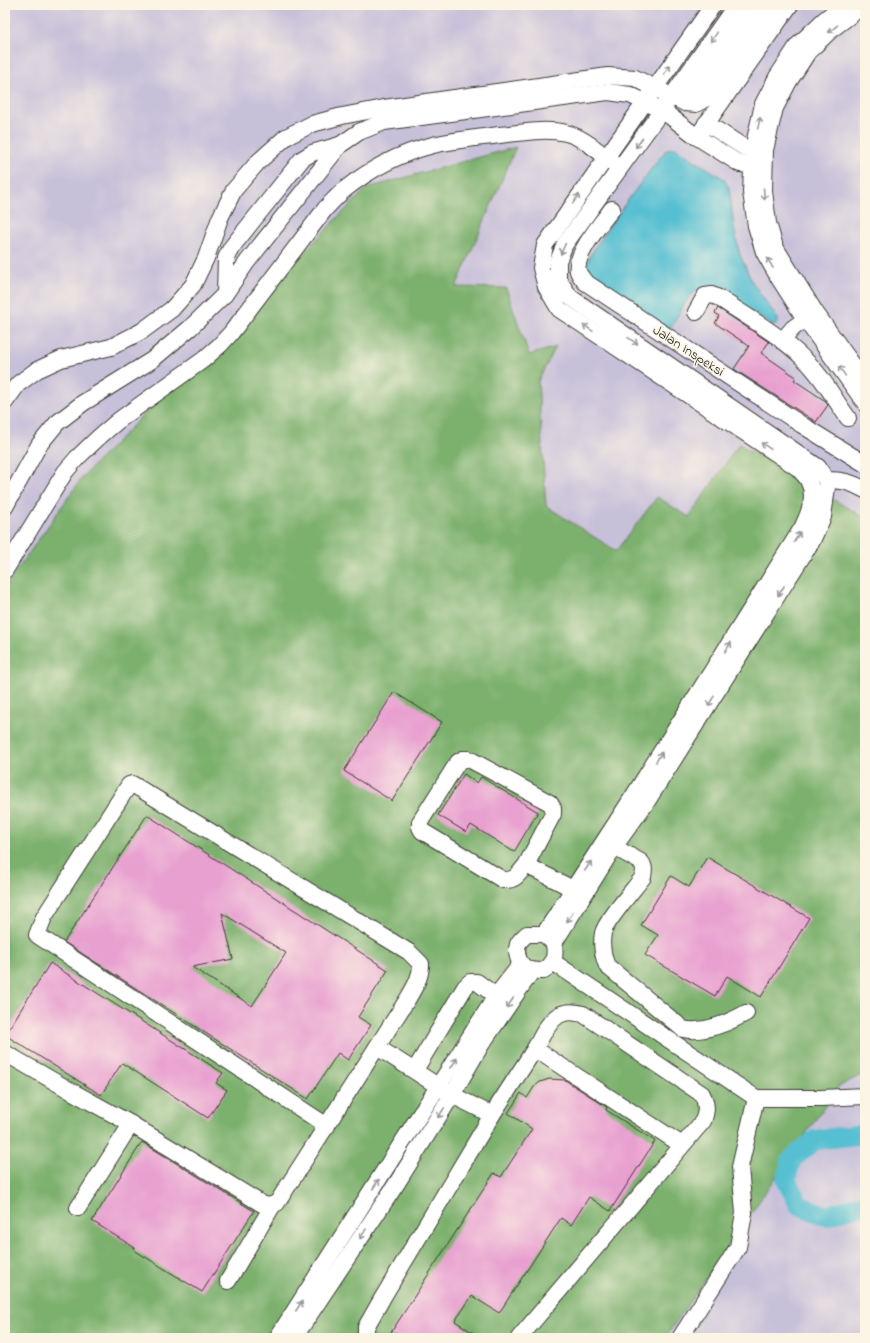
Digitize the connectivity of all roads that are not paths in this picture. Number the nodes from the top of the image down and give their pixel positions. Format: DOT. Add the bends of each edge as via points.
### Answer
graph roads {
  1 [pos="713,5"];
  2 [pos="736,5"];
  3 [pos="755,5"];
  4 [pos="772,5"];
  5 [pos="790,5"];
  6 [pos="843,5"];
  7 [pos="864,5"];
  8 [pos="655,88"];
  9 [pos="678,100"];
  10 [pos="645,102"];
  11 [pos="662,110"];
  12 [pos="706,123"];
  13 [pos="697,137"];
  14 [pos="759,149"];
  15 [pos="606,157"];
  16 [pos="758,166"];
  17 [pos="620,169"];
  18 [pos="612,209"];
  19 [pos="696,312"];
  20 [pos="810,315"];
  21 [pos="782,341"];
  22 [pos="865,382"];
  23 [pos="5,402"];
  24 [pos="865,403"];
  25 [pos="848,418"];
  26 [pos="865,464"];
  27 [pos="826,480"];
  28 [pos="865,490"];
  29 [pos="5,507"];
  30 [pos="5,570"];
  31 [pos="610,843"];
  32 [pos="526,865"];
  33 [pos="573,889"];
  34 [pos="549,939"];
  35 [pos="553,962"];
  36 [pos="526,967"];
  37 [pos="496,996"];
  38 [pos="746,1013"];
  39 [pos="377,1047"];
  40 [pos="535,1049"];
  41 [pos="5,1052"];
  42 [pos="415,1070"];
  43 [pos="446,1090"];
  44 [pos="865,1096"];
  45 [pos="756,1098"];
  46 [pos="492,1115"];
  47 [pos="131,1124"];
  48 [pos="327,1126"];
  49 [pos="682,1145"];
  50 [pos="273,1205"];
  51 [pos="78,1208"];
  52 [pos="370,1209"];
  53 [pos="228,1281"];
  54 [pos="277,1338"];
  55 [pos="294,1338"];
  56 [pos="366,1338"];
  57 [pos="519,1338"];
  58 [pos="680,1338"];
  8 -- 1 [label="lane, one-way"];
  2 -- 9 [label="lane, one-way"];
  3 -- 9 [label="lane"];
  4 -- 9 [label="lane" via="705,99 696,104"];
  5 -- 12 [label="lane"];
  14 -- 6 [label="lane, one-way" via="764,104 777,77 798,44"];
  7 -- 14 [label="lane, one-way" via="832,29 808,52 775,108"];
  8 -- 9 [label="lane"];
  8 -- 10 [label="lane"];
  8 -- 23 [label="lane" via="635,78 608,76 384,108 312,124 286,138 258,162 234,190 193,284 172,309 142,331 111,347 61,359 37,370 18,384"];
  9 -- 11 [label="lane"];
  10 -- 11 [label="lane"];
  10 -- 15 [label="lane"];
  10 -- 29 [label="lane" via="630,94 608,92 384,122 359,132 340,146 247,262 225,294 190,328 152,360 83,403 57,423 39,445"];
  11 -- 13 [label="lane"];
  11 -- 17 [label="lane, one-way"];
  12 -- 13 [label="lane"];
  12 -- 14 [label="lane" via="745,148"];
  13 -- 16 [label="lane" via="740,164"];
  14 -- 16 [label="lane"];
  15 -- 17 [label="lane"];
  15 -- 30 [label="lane" via="567,133 518,133 433,145 408,153 362,177 325,209 220,345 119,420 77,458 65,472"];
  31 -- 15 [label="lane, one-way" via="802,528 810,512 812,497 808,481 798,468 559,309 546,287 541,268 545,245"];
  16 -- 20 [label="lane" via="751,192 756,226 764,252 780,280"];
  17 -- 27 [label="lane, one-way" via="565,244 558,261 558,279 570,297 818,467"];
  18 -- 26 [label="lane, Jalan Inspeksi" via="586,244 579,261 578,271 585,282"];
  19 -- 21 [label="lane" via="705,296 712,295"];
  20 -- 21 [label="lane" via="793,328"];
  20 -- 22 [label="lane"];
  24 -- 20 [label="lane, one-way"];
  21 -- 25 [label="lane" via="805,359 818,374"];
  27 -- 28 [label="lane" via="841,480 856,484"];
  27 -- 31 [label="lane, one-way" via="823,517 812,542 646,803"];
  33 -- 31 [label="lane, one-way"];
  31 -- 34 [label="lane, one-way"];
  31 -- 38 [label="lane" via="641,862 644,870 643,877 603,932 604,958 608,966 683,1029 692,1031 713,1027"];
  32 -- 32 [label="lane" via="514,879 503,880 422,831 420,822 458,762 469,759 550,803 553,814"];
  32 -- 33 [label="lane"];
  33 -- 34 [label="lane"];
  34 -- 35 [label="lane" via="556,955"];
  34 -- 36 [label="lane" via="527,934 519,942 516,953"];
  35 -- 36 [label="lane" via="544,971"];
  35 -- 45 [label="lane"];
  36 -- 37 [label="lane"];
  36 -- 43 [label="lane, one-way" via="481,1045"];
  37 -- 42 [label="lane" via="477,982 470,982"];
  43 -- 37 [label="lane, one-way"];
  39 -- 42 [label="lane"];
  39 -- 48 [label="lane"];
  39 -- 48 [label="lane" via="419,980 420,964 409,952 133,785 129,785 44,918 37,935"];
  40 -- 46 [label="lane"];
  40 -- 49 [label="lane"];
  40 -- 49 [label="lane" via="550,1023 558,1016 574,1012 583,1014 702,1094 707,1107 706,1115"];
  41 -- 47 [label="lane"];
  42 -- 43 [label="lane"];
  43 -- 46 [label="lane"];
  43 -- 52 [label="lane" via="397,1183"];
  44 -- 45 [label="lane"];
  45 -- 58 [label="lane" via="740,1166 744,1213 738,1247"];
  46 -- 56 [label="lane" via="366,1327"];
  47 -- 50 [label="lane" via="262,1204"];
  47 -- 51 [label="lane"];
  48 -- 50 [label="lane"];
  49 -- 57 [label="lane"];
  50 -- 53 [label="lane"];
  54 -- 52 [label="lane, one-way"];
  52 -- 55 [label="lane, one-way"];
}
